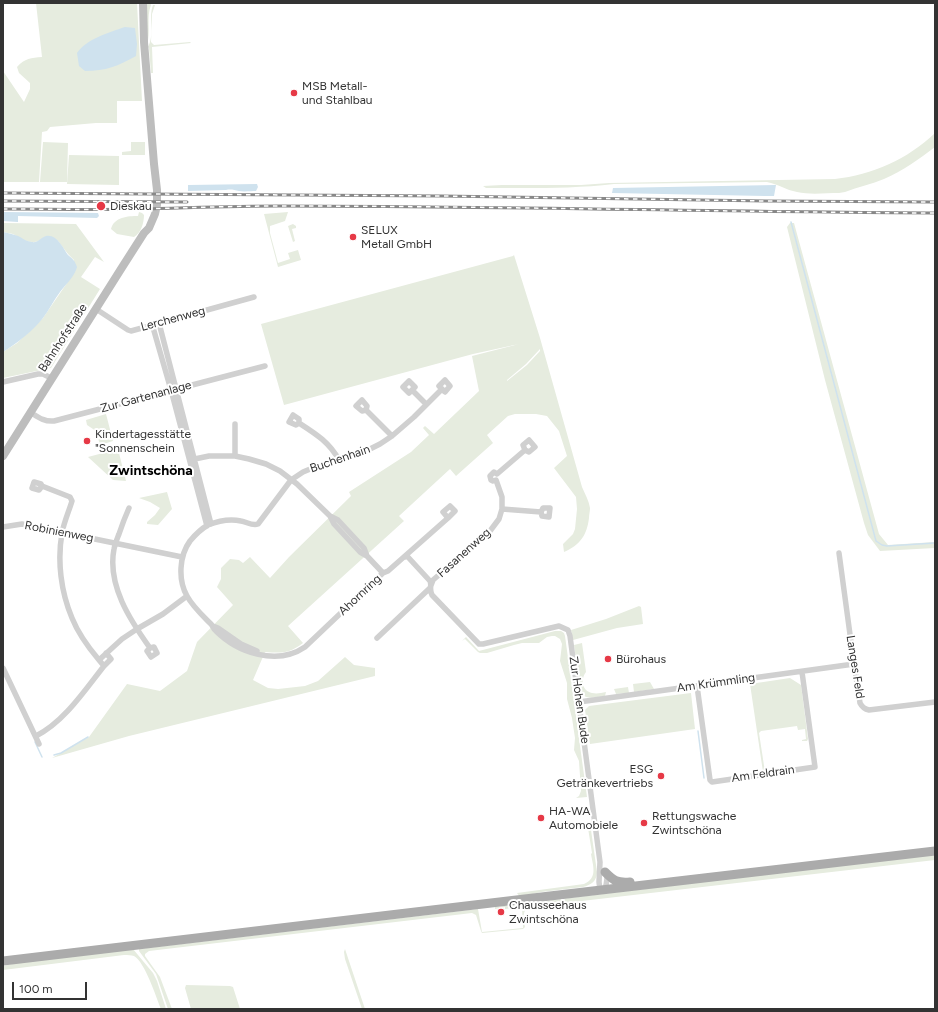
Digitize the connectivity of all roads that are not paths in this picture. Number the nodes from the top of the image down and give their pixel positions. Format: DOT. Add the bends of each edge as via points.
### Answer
graph roads {
  1 [pos="143,3"];
  2 [pos="254,297"];
  3 [pos="96,309"];
  4 [pos="159,323"];
  5 [pos="152,324"];
  6 [pos="265,366"];
  7 [pos="51,378"];
  8 [pos="3,382"];
  9 [pos="442,389"];
  10 [pos="174,390"];
  11 [pos="412,390"];
  12 [pos="426,404"];
  13 [pos="366,410"];
  14 [pos="30,412"];
  15 [pos="299,423"];
  16 [pos="235,424"];
  17 [pos="392,436"];
  18 [pos="525,450"];
  19 [pos="3,456"];
  20 [pos="235,456"];
  21 [pos="192,459"];
  22 [pos="338,460"];
  23 [pos="490,476"];
  24 [pos="497,477"];
  25 [pos="292,480"];
  26 [pos="42,486"];
  27 [pos="129,508"];
  28 [pos="502,509"];
  29 [pos="541,512"];
  30 [pos="448,518"];
  31 [pos="209,525"];
  32 [pos="3,527"];
  33 [pos="62,532"];
  34 [pos="115,542"];
  35 [pos="839,553"];
  36 [pos="182,557"];
  37 [pos="405,557"];
  38 [pos="383,573"];
  39 [pos="431,586"];
  40 [pos="187,596"];
  41 [pos="137,629"];
  42 [pos="377,638"];
  43 [pos="150,648"];
  44 [pos="106,653"];
  45 [pos="99,660"];
  46 [pos="854,664"];
  47 [pos="104,666"];
  48 [pos="3,668"];
  49 [pos="802,672"];
  50 [pos="697,686"];
  51 [pos="579,702"];
  52 [pos="935,702"];
  53 [pos="36,736"];
  54 [pos="39,744"];
  55 [pos="935,851"];
  56 [pos="600,862"];
  57 [pos="605,872"];
  58 [pos="665,883"];
  59 [pos="602,890"];
  60 [pos="3,962"];
  1 -- 3 [label="street, Bahnhofstraße" via="157,205 149,228"];
  2 -- 4 [label="street, Lerchenweg"];
  3 -- 5 [label="street, Lerchenweg" via="131,331"];
  3 -- 7 [label="street, Bahnhofstraße"];
  4 -- 5 [label="street, Lerchenweg"];
  4 -- 10 [label="street"];
  5 -- 10 [label="street"];
  6 -- 10 [label="street, Zur Gartenanlage"];
  7 -- 8 [label="street" via="38,374"];
  7 -- 14 [label="street, Bahnhofstraße"];
  9 -- 12 [label="street, Buchenhain"];
  10 -- 14 [label="street, Zur Gartenanlage" via="54,422 43,420"];
  10 -- 21 [label="street"];
  11 -- 12 [label="street"];
  12 -- 17 [label="street, Buchenhain"];
  13 -- 17 [label="street"];
  14 -- 19 [label="street, Bahnhofstraße"];
  15 -- 22 [label="street" via="318,435 334,451"];
  16 -- 20 [label="street"];
  17 -- 22 [label="street, Buchenhain" via="370,450"];
  18 -- 24 [label="street"];
  20 -- 21 [label="street"];
  20 -- 25 [label="street" via="266,464"];
  21 -- 31 [label="street"];
  22 -- 25 [label="street, Buchenhain" via="315,466"];
  23 -- 24 [label="street" via="493,481"];
  24 -- 28 [label="street"];
  25 -- 31 [label="street" via="258,524 232,520"];
  25 -- 38 [label="street" via="330,516 338,520"];
  26 -- 33 [label="street" via="65,494 72,500"];
  27 -- 34 [label="street"];
  28 -- 29 [label="street"];
  28 -- 39 [label="street, Fasanenweg" via="499,519 490,531 433,580"];
  30 -- 37 [label="street, Ahornring"];
  31 -- 36 [label="street, Ahornring" via="200,530 187,545"];
  32 -- 33 [label="street, Robinienweg" via="22,524"];
  33 -- 34 [label="street, Robinienweg"];
  33 -- 45 [label="street" via="59,553 66,603 79,632"];
  34 -- 36 [label="street, Robinienweg"];
  34 -- 41 [label="street" via="112,564 114,579 124,607"];
  35 -- 46 [label="street, Langes Feld"];
  36 -- 40 [label="street, Ahornring" via="181,577"];
  37 -- 38 [label="street, Ahornring"];
  37 -- 39 [label="street" via="407,556 430,581"];
  38 -- 40 [label="street, Ahornring" via="305,647 290,654 274,656 255,654 227,640 216,632"];
  39 -- 42 [label="street, Fasanenweg"];
  39 -- 51 [label="street, Zur Hohen Bude" via="432,595 479,644 559,626 568,630"];
  40 -- 41 [label="street"];
  41 -- 43 [label="street"];
  41 -- 44 [label="street"];
  44 -- 45 [label="street"];
  44 -- 47 [label="street" via="111,659"];
  45 -- 47 [label="street"];
  46 -- 49 [label="street, Am Krümmling"];
  46 -- 52 [label="street, Langes Feld" via="860,703 865,709"];
  47 -- 53 [label="street" via="73,705 55,723"];
  48 -- 53 [label="street"];
  49 -- 50 [label="street, Am Krümmling"];
  49 -- 50 [label="street, Am Feldrain" via="815,767 712,782"];
  50 -- 51 [label="street, Am Krümmling"];
  51 -- 56 [label="street, Zur Hohen Bude"];
  53 -- 54 [label="street"];
  55 -- 58 [label="main road"];
  56 -- 57 [label="street, Zur Hohen Bude"];
  56 -- 59 [label="street, Zur Hohen Bude" via="599,882"];
  57 -- 58 [label="main road" via="618,882"];
  57 -- 59 [label="street, Zur Hohen Bude" via="607,881"];
  58 -- 59 [label="main road"];
  59 -- 60 [label="main road"];
}
